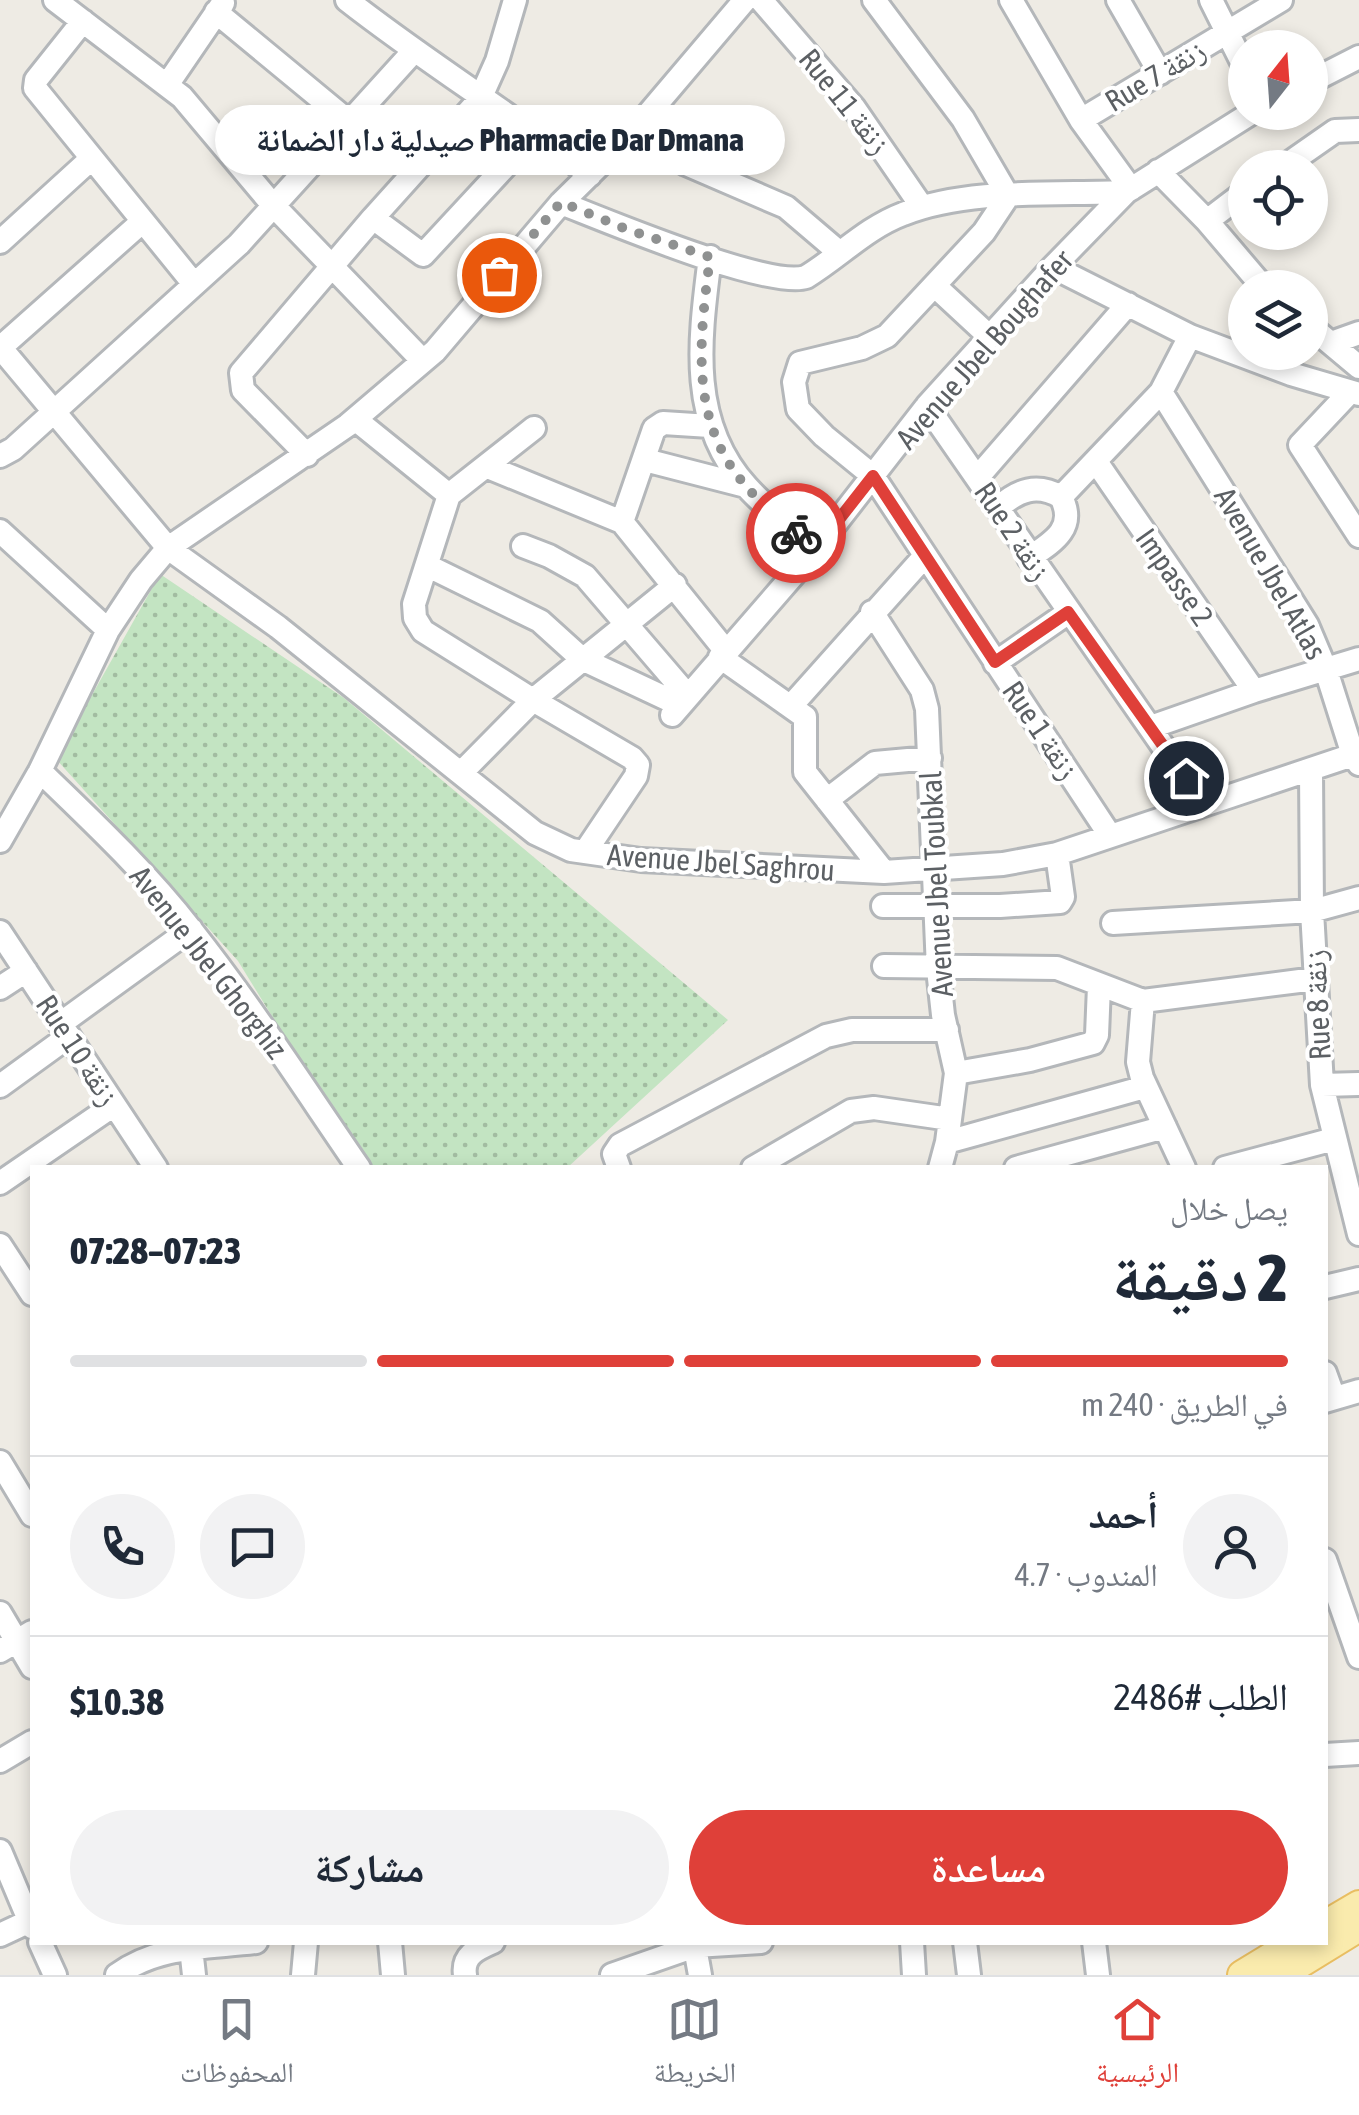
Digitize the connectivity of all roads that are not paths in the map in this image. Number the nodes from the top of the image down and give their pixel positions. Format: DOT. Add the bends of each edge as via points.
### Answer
graph roads {
  1 [pos="54,0"];
  2 [pos="347,0"];
  3 [pos="515,0"];
  4 [pos="744,0"];
  5 [pos="761,0"];
  6 [pos="874,0"];
  7 [pos="1011,0"];
  8 [pos="1118,0"];
  9 [pos="1211,0"];
  10 [pos="1282,0"];
  11 [pos="221,6"];
  12 [pos="83,21"];
  13 [pos="1225,32"];
  14 [pos="1228,37"];
  15 [pos="413,52"];
  16 [pos="1359,56"];
  17 [pos="1328,72"];
  18 [pos="1160,73"];
  19 [pos="167,85"];
  20 [pos="480,99"];
  21 [pos="1080,120"];
  22 [pos="348,121"];
  23 [pos="1228,128"];
  24 [pos="1359,130"];
  25 [pos="633,132"];
  26 [pos="536,134"];
  27 [pos="1308,150"];
  28 [pos="92,159"];
  29 [pos="1158,171"];
  30 [pos="590,175"];
  31 [pos="1128,191"];
  32 [pos="1008,196"];
  33 [pos="561,202"];
  34 [pos="272,204"];
  35 [pos="1228,205"];
  36 [pos="922,207"];
  37 [pos="373,218"];
  38 [pos="143,221"];
  39 [pos="1207,221"];
  40 [pos="0,242"];
  41 [pos="840,253"];
  42 [pos="710,257"];
  43 [pos="334,266"];
  44 [pos="1053,267"];
  45 [pos="1249,270"];
  46 [pos="194,284"];
  47 [pos="935,286"];
  48 [pos="1128,304"];
  49 [pos="1359,333"];
  50 [pos="1190,336"];
  51 [pos="990,337"];
  52 [pos="1328,341"];
  53 [pos="1331,343"];
  54 [pos="0,348"];
  55 [pos="423,361"];
  56 [pos="1359,367"];
  57 [pos="1161,392"];
  58 [pos="1354,394"];
  59 [pos="927,406"];
  60 [pos="54,410"];
  61 [pos="355,419"];
  62 [pos="710,426"];
  63 [pos="534,428"];
  64 [pos="307,454"];
  65 [pos="0,456"];
  66 [pos="645,460"];
  67 [pos="1097,462"];
  68 [pos="488,467"];
  69 [pos="873,476"];
  70 [pos="977,478"];
  71 [pos="746,486"];
  72 [pos="450,495"];
  73 [pos="1061,497"];
  74 [pos="998,508"];
  75 [pos="622,522"];
  76 [pos="0,532"];
  77 [pos="1359,536"];
  78 [pos="523,546"];
  79 [pos="168,548"];
  80 [pos="815,550"];
  81 [pos="924,558"];
  82 [pos="1029,558"];
  83 [pos="428,566"];
  84 [pos="675,585"];
  85 [pos="872,612"];
  86 [pos="1068,612"];
  87 [pos="625,625"];
  88 [pos="108,630"];
  89 [pos="722,654"];
  90 [pos="582,658"];
  91 [pos="1359,659"];
  92 [pos="995,662"];
  93 [pos="1326,670"];
  94 [pos="1254,690"];
  95 [pos="533,700"];
  96 [pos="680,705"];
  97 [pos="791,706"];
  98 [pos="1151,727"];
  99 [pos="1357,757"];
  100 [pos="930,758"];
  101 [pos="1311,770"];
  102 [pos="40,771"];
  103 [pos="462,772"];
  104 [pos="827,800"];
  105 [pos="1203,804"];
  106 [pos="1109,834"];
  107 [pos="0,841"];
  108 [pos="585,852"];
  109 [pos="1057,854"];
  110 [pos="933,870"];
  111 [pos="884,872"];
  112 [pos="1359,898"];
  113 [pos="882,906"];
  114 [pos="935,907"];
  115 [pos="1312,910"];
  116 [pos="1113,923"];
  117 [pos="191,929"];
  118 [pos="0,932"];
  119 [pos="884,966"];
  120 [pos="938,969"];
  121 [pos="26,972"];
  122 [pos="1315,980"];
  123 [pos="1100,986"];
  124 [pos="0,988"];
  125 [pos="1143,1001"];
  126 [pos="65,1030"];
  127 [pos="947,1030"];
  128 [pos="956,1074"];
  129 [pos="1359,1084"];
  130 [pos="1322,1085"];
  131 [pos="0,1086"];
  132 [pos="1145,1087"];
  133 [pos="114,1105"];
  134 [pos="1165,1127"];
  135 [pos="948,1130"];
  136 [pos="1334,1139"];
  137 [pos="620,1156"];
  138 [pos="154,1165"];
  139 [pos="357,1165"];
  140 [pos="758,1165"];
  141 [pos="941,1165"];
  142 [pos="1027,1165"];
  143 [pos="1183,1165"];
  144 [pos="1236,1165"];
  145 [pos="0,1182"];
  146 [pos="1354,1199"];
  147 [pos="1359,1234"];
  148 [pos="0,1245"];
  149 [pos="25,1265"];
  150 [pos="1359,1279"];
  151 [pos="1328,1285"];
  152 [pos="1359,1391"];
  153 [pos="1330,1399"];
  154 [pos="0,1462"];
  155 [pos="30,1512"];
  156 [pos="1328,1569"];
  157 [pos="0,1613"];
  158 [pos="16,1641"];
  159 [pos="1359,1658"];
  160 [pos="30,1664"];
  161 [pos="30,1743"];
  162 [pos="1359,1752"];
  163 [pos="1328,1755"];
  164 [pos="0,1761"];
  165 [pos="0,1851"];
  166 [pos="1359,1905"];
  167 [pos="30,1919"];
  168 [pos="1328,1923"];
  169 [pos="1359,1927"];
  170 [pos="30,1929"];
  171 [pos="0,1934"];
  172 [pos="42,1945"];
  173 [pos="224,1945"];
  174 [pos="306,1945"];
  175 [pos="390,1945"];
  176 [pos="487,1945"];
  177 [pos="692,1945"];
  178 [pos="695,1945"];
  179 [pos="912,1945"];
  180 [pos="966,1945"];
  181 [pos="1094,1945"];
  182 [pos="165,1947"];
  183 [pos="191,1948"];
  184 [pos="1308,1958"];
  185 [pos="55,1975"];
  186 [pos="117,1975"];
  187 [pos="194,1975"];
  188 [pos="303,1975"];
  189 [pos="393,1975"];
  190 [pos="464,1975"];
  191 [pos="612,1975"];
  192 [pos="700,1975"];
  193 [pos="914,1975"];
  194 [pos="970,1975"];
  195 [pos="1098,1975"];
  196 [pos="1242,1975"];
  197 [pos="1281,1975"];
  1 -- 12 [label="street"];
  2 -- 15 [label="street"];
  3 -- 20 [label="street"];
  4 -- 25 [label="street"];
  5 -- 36 [label="street, Rue 11 زنقة" via="854,108"];
  6 -- 32 [label="street" via="963,119"];
  7 -- 21 [label="street"];
  8 -- 18 [label="street"];
  9 -- 13 [label="street"];
  10 -- 13 [label="street, Rue 7 زنقة"];
  11 -- 19 [label="street"];
  11 -- 22 [label="street"];
  12 -- 19 [label="street"];
  12 -- 28 [label="street" via="34,88"];
  13 -- 14 [label="street"];
  13 -- 18 [label="street, Rue 7 زنقة"];
  15 -- 20 [label="street"];
  15 -- 22 [label="street"];
  16 -- 17 [label="street"];
  18 -- 21 [label="street, Rue 7 زنقة"];
  19 -- 34 [label="street"];
  20 -- 26 [label="street"];
  20 -- 37 [label="street"];
  21 -- 31 [label="street"];
  22 -- 34 [label="street"];
  23 -- 29 [label="street, Avenue Jbel Boughafer"];
  24 -- 27 [label="street" via="1335,131"];
  25 -- 30 [label="street"];
  25 -- 41 [label="street" via="686,164 786,207"];
  26 -- 30 [label="street"];
  26 -- 37 [label="street" via="423,255"];
  28 -- 38 [label="street"];
  28 -- 40 [label="street"];
  29 -- 31 [label="street, Avenue Jbel Boughafer"];
  29 -- 39 [label="street"];
  30 -- 33 [label="street"];
  31 -- 32 [label="street"];
  31 -- 44 [label="street, Avenue Jbel Boughafer"];
  32 -- 36 [label="street"];
  32 -- 47 [label="street"];
  33 -- 42 [label="street"];
  33 -- 55 [label="street"];
  34 -- 43 [label="street"];
  34 -- 46 [label="street"];
  35 -- 39 [label="street"];
  36 -- 41 [label="street"];
  37 -- 43 [label="street"];
  38 -- 46 [label="street"];
  38 -- 54 [label="street"];
  39 -- 45 [label="street"];
  41 -- 42 [label="street" via="806,278 792,280"];
  42 -- 62 [label="street" via="699,351"];
  43 -- 55 [label="street"];
  43 -- 64 [label="street" via="241,373 243,390"];
  44 -- 48 [label="street"];
  44 -- 51 [label="street, Avenue Jbel Boughafer"];
  46 -- 60 [label="street"];
  47 -- 51 [label="street"];
  47 -- 69 [label="street, Rue 1 زنقة" via="876,343 799,365 798,409"];
  48 -- 50 [label="street"];
  48 -- 70 [label="street"];
  49 -- 53 [label="street"];
  50 -- 57 [label="street"];
  50 -- 58 [label="street"];
  51 -- 59 [label="street, Avenue Jbel Boughafer"];
  52 -- 53 [label="street"];
  53 -- 56 [label="street"];
  54 -- 60 [label="street, Avenue Jbel Saghrou"];
  55 -- 61 [label="street"];
  57 -- 67 [label="street"];
  57 -- 93 [label="street, Avenue Jbel Atlas" via="1290,594"];
  58 -- 77 [label="street" via="1300,445"];
  59 -- 69 [label="street, Avenue Jbel Boughafer"];
  59 -- 70 [label="street, Rue 2 زنقة"];
  60 -- 65 [label="street"];
  60 -- 79 [label="street, Avenue Jbel Saghrou"];
  61 -- 64 [label="street"];
  61 -- 72 [label="street"];
  62 -- 66 [label="street" via="658,425"];
  62 -- 71 [label="street"];
  63 -- 68 [label="street"];
  64 -- 79 [label="street"];
  66 -- 71 [label="street"];
  66 -- 75 [label="street"];
  67 -- 73 [label="street"];
  67 -- 94 [label="street, Impasse 2"];
  68 -- 72 [label="street"];
  68 -- 75 [label="street"];
  69 -- 80 [label="street, Avenue Jbel Boughafer"];
  69 -- 81 [label="street, Rue 1 زنقة"];
  70 -- 74 [label="street, Rue 2 زنقة"];
  71 -- 80 [label="street"];
  72 -- 83 [label="street"];
  73 -- 74 [label="street" via="1025,490"];
  73 -- 82 [label="street" via="1067,524"];
  74 -- 82 [label="street, Rue 2 زنقة"];
  75 -- 84 [label="street"];
  76 -- 88 [label="street"];
  78 -- 87 [label="street" via="578,571"];
  79 -- 88 [label="street"];
  79 -- 103 [label="street, Avenue Jbel Saghrou"];
  80 -- 89 [label="street, Avenue Jbel Boughafer"];
  81 -- 85 [label="street"];
  81 -- 92 [label="street, Rue 1 زنقة"];
  82 -- 86 [label="street, Rue 2 زنقة"];
  83 -- 90 [label="street" via="540,620"];
  83 -- 95 [label="street" via="414,604 422,630"];
  84 -- 87 [label="street"];
  84 -- 89 [label="street"];
  85 -- 97 [label="street"];
  85 -- 100 [label="street, Avenue Jbel Toubkal" via="922,690"];
  86 -- 92 [label="street"];
  86 -- 98 [label="street, Rue 2 زنقة"];
  87 -- 90 [label="street"];
  87 -- 96 [label="street"];
  88 -- 102 [label="street"];
  89 -- 96 [label="street, Avenue Jbel Boughafer"];
  89 -- 97 [label="street"];
  90 -- 95 [label="street"];
  90 -- 96 [label="street"];
  91 -- 93 [label="street"];
  92 -- 106 [label="street, Rue 1 زنقة"];
  93 -- 94 [label="street"];
  93 -- 99 [label="street, Avenue Jbel Atlas"];
  94 -- 98 [label="street"];
  95 -- 103 [label="street"];
  95 -- 108 [label="street" via="637,762 636,776"];
  97 -- 104 [label="street" via="808,720 805,772"];
  98 -- 105 [label="street, Rue 2 زنقة"];
  99 -- 101 [label="street, Avenue Jbel Saghrou"];
  100 -- 104 [label="street" via="875,762"];
  100 -- 110 [label="street, Avenue Jbel Toubkal"];
  101 -- 105 [label="street, Avenue Jbel Saghrou"];
  101 -- 115 [label="street, Rue 8 زنقة"];
  102 -- 107 [label="street"];
  102 -- 117 [label="street, Avenue Jbel Ghorghiz"];
  103 -- 108 [label="street, Avenue Jbel Saghrou" via="535,834"];
  104 -- 111 [label="street"];
  105 -- 106 [label="street, Avenue Jbel Saghrou"];
  106 -- 109 [label="street, Avenue Jbel Saghrou"];
  108 -- 111 [label="street, Avenue Jbel Saghrou"];
  109 -- 110 [label="street, Avenue Jbel Saghrou"];
  109 -- 114 [label="street" via="1060,902"];
  110 -- 111 [label="street, Avenue Jbel Saghrou"];
  110 -- 114 [label="street, Avenue Jbel Toubkal"];
  112 -- 115 [label="street"];
  113 -- 114 [label="street"];
  114 -- 120 [label="street, Avenue Jbel Toubkal"];
  115 -- 116 [label="street"];
  115 -- 122 [label="street, Rue 8 زنقة"];
  117 -- 126 [label="street"];
  117 -- 139 [label="street, Avenue Jbel Ghorghiz"];
  118 -- 121 [label="street, Rue 10 زنقة"];
  119 -- 120 [label="street"];
  120 -- 123 [label="street" via="1057,968"];
  120 -- 127 [label="street, Avenue Jbel Toubkal"];
  121 -- 124 [label="street"];
  121 -- 126 [label="street, Rue 10 زنقة"];
  122 -- 125 [label="street"];
  122 -- 130 [label="street, Rue 8 زنقة"];
  123 -- 125 [label="street"];
  123 -- 128 [label="street" via="1092,1043"];
  125 -- 132 [label="street" via="1138,1062"];
  126 -- 131 [label="street"];
  126 -- 133 [label="street, Rue 10 زنقة"];
  127 -- 128 [label="street, Avenue Jbel Toubkal"];
  127 -- 137 [label="street" via="826,1036"];
  128 -- 135 [label="street, Avenue Jbel Toubkal"];
  129 -- 130 [label="street"];
  130 -- 136 [label="street, Rue 8 زنقة"];
  132 -- 134 [label="street"];
  132 -- 135 [label="street"];
  133 -- 138 [label="street, Rue 10 زنقة"];
  133 -- 145 [label="street"];
  134 -- 142 [label="street"];
  134 -- 143 [label="street"];
  135 -- 140 [label="street" via="874,1108 851,1111"];
  135 -- 141 [label="street, Avenue Jbel Toubkal"];
  136 -- 144 [label="street"];
  136 -- 146 [label="street, Rue 8 زنقة"];
  146 -- 147 [label="street, Rue 8 زنقة"];
  148 -- 149 [label="street"];
  150 -- 151 [label="street"];
  152 -- 153 [label="street"];
  154 -- 155 [label="street"];
  156 -- 159 [label="street"];
  157 -- 158 [label="street"];
  158 -- 160 [label="street"];
  161 -- 164 [label="street"];
  162 -- 163 [label="street"];
  165 -- 167 [label="street"];
  166 -- 168 [label="main road"];
  169 -- 184 [label="main road"];
  170 -- 171 [label="street"];
  172 -- 185 [label="street"];
  173 -- 183 [label="street"];
  174 -- 188 [label="street"];
  175 -- 189 [label="street"];
  176 -- 190 [label="street" via="469,1955"];
  177 -- 191 [label="street"];
  178 -- 192 [label="street"];
  179 -- 193 [label="street"];
  180 -- 194 [label="street"];
  181 -- 195 [label="street"];
  182 -- 183 [label="street"];
  182 -- 186 [label="street"];
  183 -- 187 [label="street"];
  184 -- 196 [label="main road"];
  184 -- 197 [label="main road"];
}
